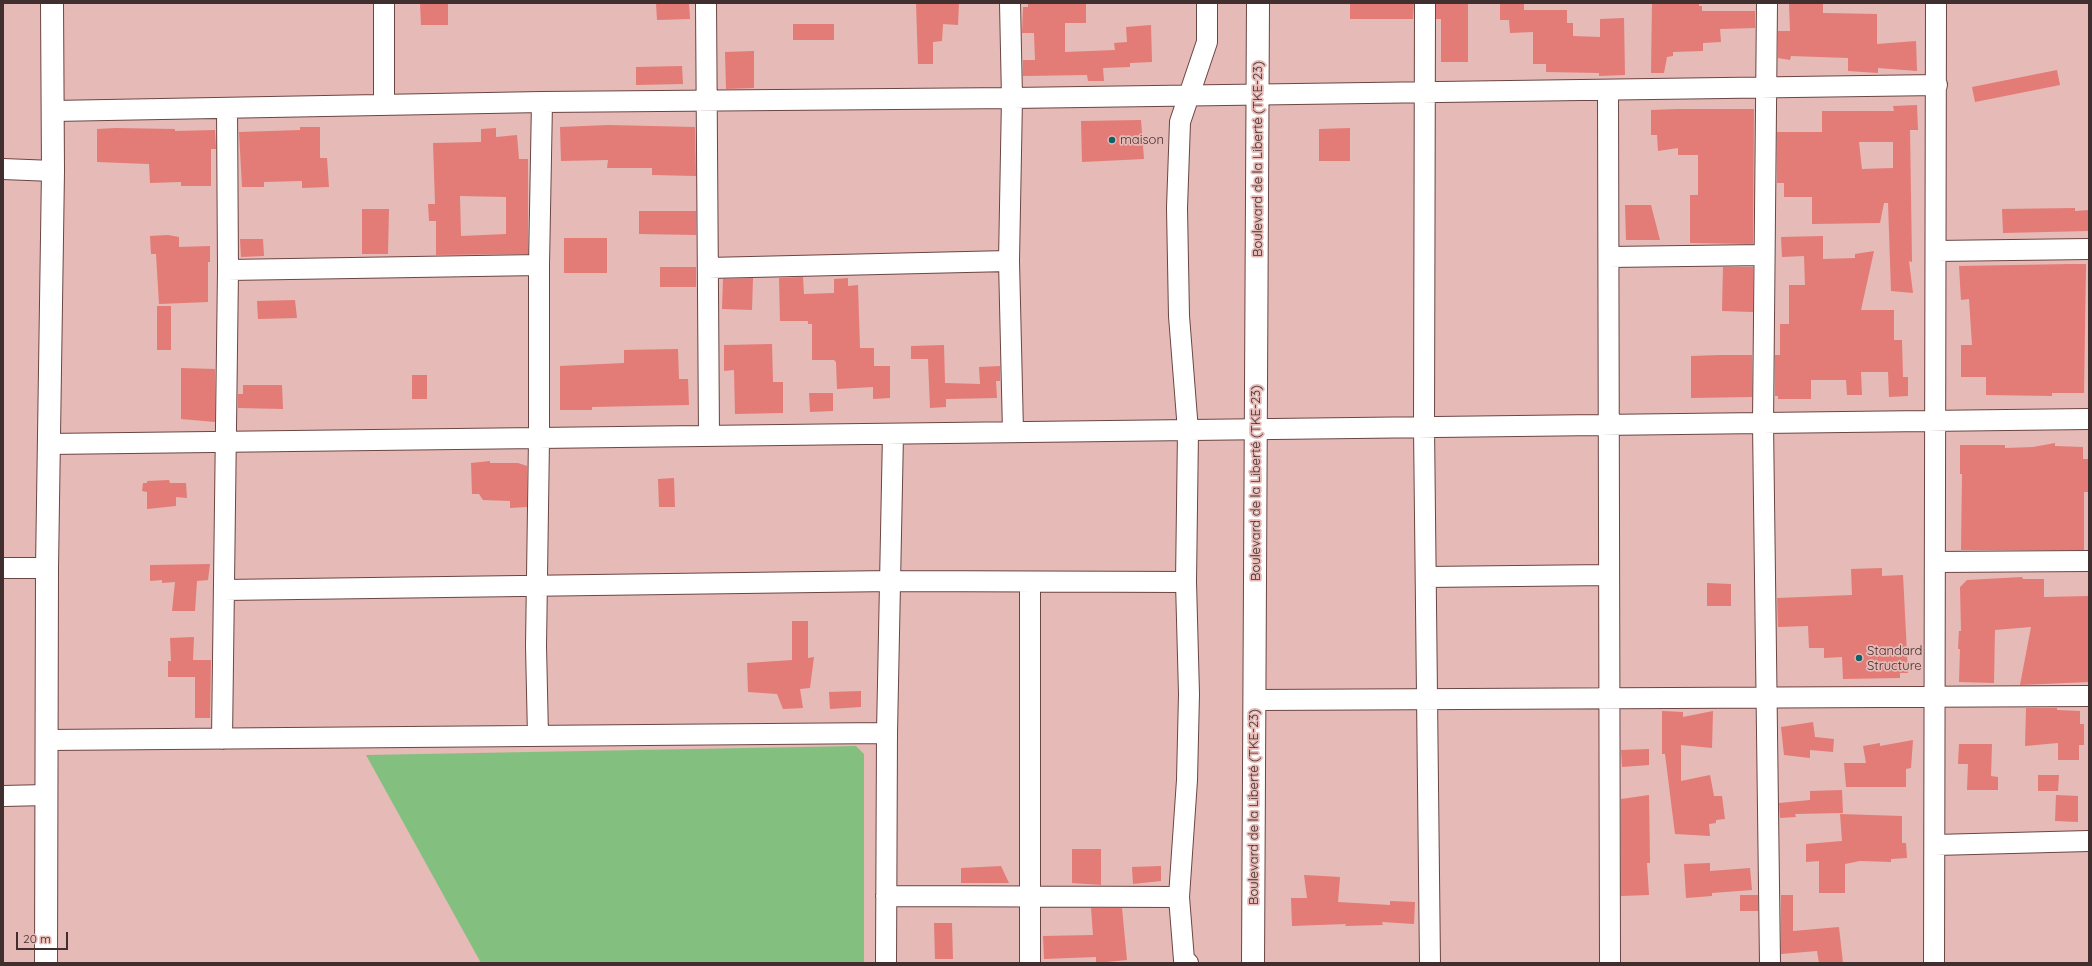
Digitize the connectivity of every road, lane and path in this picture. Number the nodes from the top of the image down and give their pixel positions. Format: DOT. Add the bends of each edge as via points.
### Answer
graph roads {
  1 [pos="52,3"];
  2 [pos="384,3"];
  3 [pos="706,3"];
  4 [pos="1010,3"];
  5 [pos="1207,3"];
  6 [pos="1258,3"];
  7 [pos="1425,3"];
  8 [pos="1767,3"];
  9 [pos="1936,3"];
  10 [pos="1937,85"];
  11 [pos="1766,88"];
  12 [pos="1608,90"];
  13 [pos="1424,92"];
  14 [pos="1258,94"];
  15 [pos="1190,95"];
  16 [pos="1012,98"];
  17 [pos="707,101"];
  18 [pos="542,102"];
  19 [pos="384,105"];
  20 [pos="227,108"];
  21 [pos="53,111"];
  22 [pos="3,170"];
  23 [pos="53,171"];
  24 [pos="2089,249"];
  25 [pos="1936,251"];
  26 [pos="1764,255"];
  27 [pos="1609,257"];
  28 [pos="1009,261"];
  29 [pos="539,265"];
  30 [pos="708,268"];
  31 [pos="228,270"];
  32 [pos="2089,419"];
  33 [pos="1935,420"];
  34 [pos="1763,423"];
  35 [pos="1610,425"];
  36 [pos="1424,427"];
  37 [pos="1256,430"];
  38 [pos="1188,431"];
  39 [pos="1013,432"];
  40 [pos="893,434"];
  41 [pos="709,436"];
  42 [pos="539,439"];
  43 [pos="225,443"];
  44 [pos="48,444"];
  45 [pos="2089,561"];
  46 [pos="1935,562"];
  47 [pos="3,568"];
  48 [pos="47,568"];
  49 [pos="1609,575"];
  50 [pos="1426,576"];
  51 [pos="891,581"];
  52 [pos="1030,582"];
  53 [pos="1186,582"];
  54 [pos="537,586"];
  55 [pos="224,590"];
  56 [pos="2089,696"];
  57 [pos="1935,697"];
  58 [pos="1609,698"];
  59 [pos="1767,698"];
  60 [pos="1427,699"];
  61 [pos="1255,700"];
  62 [pos="887,733"];
  63 [pos="538,736"];
  64 [pos="222,739"];
  65 [pos="48,740"];
  66 [pos="47,795"];
  67 [pos="3,796"];
  68 [pos="2089,841"];
  69 [pos="1935,845"];
  70 [pos="886,896"];
  71 [pos="1031,897"];
  72 [pos="1179,897"];
  73 [pos="1185,962"];
  74 [pos="46,963"];
  75 [pos="886,963"];
  76 [pos="1030,963"];
  77 [pos="1253,963"];
  78 [pos="1430,963"];
  79 [pos="1610,963"];
  80 [pos="1770,963"];
  81 [pos="1934,963"];
  1 -- 21 [label="street"];
  2 -- 19 [label="street"];
  3 -- 17 [label="street"];
  4 -- 16 [label="street"];
  5 -- 15 [label="street" via="1207,42"];
  6 -- 14 [label="street, Boulevard de la Liberté (TKE-23)"];
  7 -- 13 [label="street"];
  8 -- 11 [label="street"];
  9 -- 10 [label="street"];
  10 -- 11 [label="street"];
  10 -- 25 [label="street"];
  11 -- 12 [label="street"];
  11 -- 26 [label="street"];
  12 -- 13 [label="street"];
  12 -- 27 [label="street"];
  13 -- 14 [label="street"];
  13 -- 36 [label="street"];
  14 -- 15 [label="street"];
  14 -- 37 [label="street, Boulevard de la Liberté (TKE-23)"];
  15 -- 16 [label="street"];
  15 -- 38 [label="street" via="1180,122 1177,208 1179,316"];
  16 -- 17 [label="street"];
  16 -- 28 [label="street"];
  17 -- 18 [label="street"];
  17 -- 30 [label="street"];
  18 -- 19 [label="street"];
  18 -- 29 [label="street"];
  19 -- 20 [label="street"];
  20 -- 21 [label="street"];
  20 -- 31 [label="street"];
  21 -- 23 [label="street"];
  22 -- 23 [label="street"];
  23 -- 44 [label="street"];
  24 -- 25 [label="street"];
  25 -- 33 [label="street"];
  26 -- 27 [label="street"];
  26 -- 34 [label="street"];
  27 -- 35 [label="street"];
  28 -- 30 [label="street"];
  28 -- 39 [label="street"];
  29 -- 31 [label="street"];
  29 -- 42 [label="street"];
  30 -- 41 [label="street"];
  31 -- 43 [label="street"];
  32 -- 33 [label="street"];
  33 -- 34 [label="street"];
  33 -- 46 [label="street"];
  34 -- 35 [label="street"];
  34 -- 59 [label="street"];
  35 -- 36 [label="street"];
  35 -- 49 [label="street"];
  36 -- 37 [label="street"];
  36 -- 50 [label="street"];
  37 -- 38 [label="street"];
  37 -- 61 [label="street, Boulevard de la Liberté (TKE-23)"];
  38 -- 39 [label="street"];
  38 -- 53 [label="street"];
  39 -- 40 [label="street"];
  40 -- 41 [label="street"];
  40 -- 51 [label="street"];
  41 -- 42 [label="street"];
  42 -- 43 [label="street"];
  42 -- 54 [label="street"];
  43 -- 44 [label="street"];
  43 -- 55 [label="street"];
  44 -- 48 [label="street"];
  45 -- 46 [label="street"];
  46 -- 57 [label="street"];
  47 -- 48 [label="street"];
  48 -- 65 [label="street"];
  49 -- 50 [label="street"];
  49 -- 58 [label="street"];
  50 -- 60 [label="street"];
  51 -- 52 [label="street"];
  51 -- 54 [label="street"];
  51 -- 62 [label="street"];
  52 -- 53 [label="street"];
  52 -- 71 [label="street"];
  53 -- 72 [label="street" via="1189,694 1183,858"];
  54 -- 55 [label="street"];
  54 -- 63 [label="street"];
  55 -- 64 [label="street"];
  56 -- 57 [label="street"];
  57 -- 59 [label="street"];
  57 -- 69 [label="street"];
  58 -- 59 [label="street"];
  58 -- 60 [label="street"];
  58 -- 79 [label="street"];
  59 -- 80 [label="street"];
  60 -- 61 [label="street"];
  60 -- 78 [label="street"];
  61 -- 77 [label="street, Boulevard de la Liberté (TKE-23)"];
  62 -- 63 [label="street"];
  62 -- 70 [label="street"];
  63 -- 64 [label="street"];
  64 -- 65 [label="street"];
  65 -- 66 [label="street"];
  66 -- 67 [label="street"];
  66 -- 74 [label="street"];
  68 -- 69 [label="street"];
  69 -- 81 [label="street"];
  70 -- 71 [label="street"];
  70 -- 75 [label="street"];
  71 -- 72 [label="street"];
  71 -- 76 [label="street"];
  72 -- 73 [label="street"];
}
